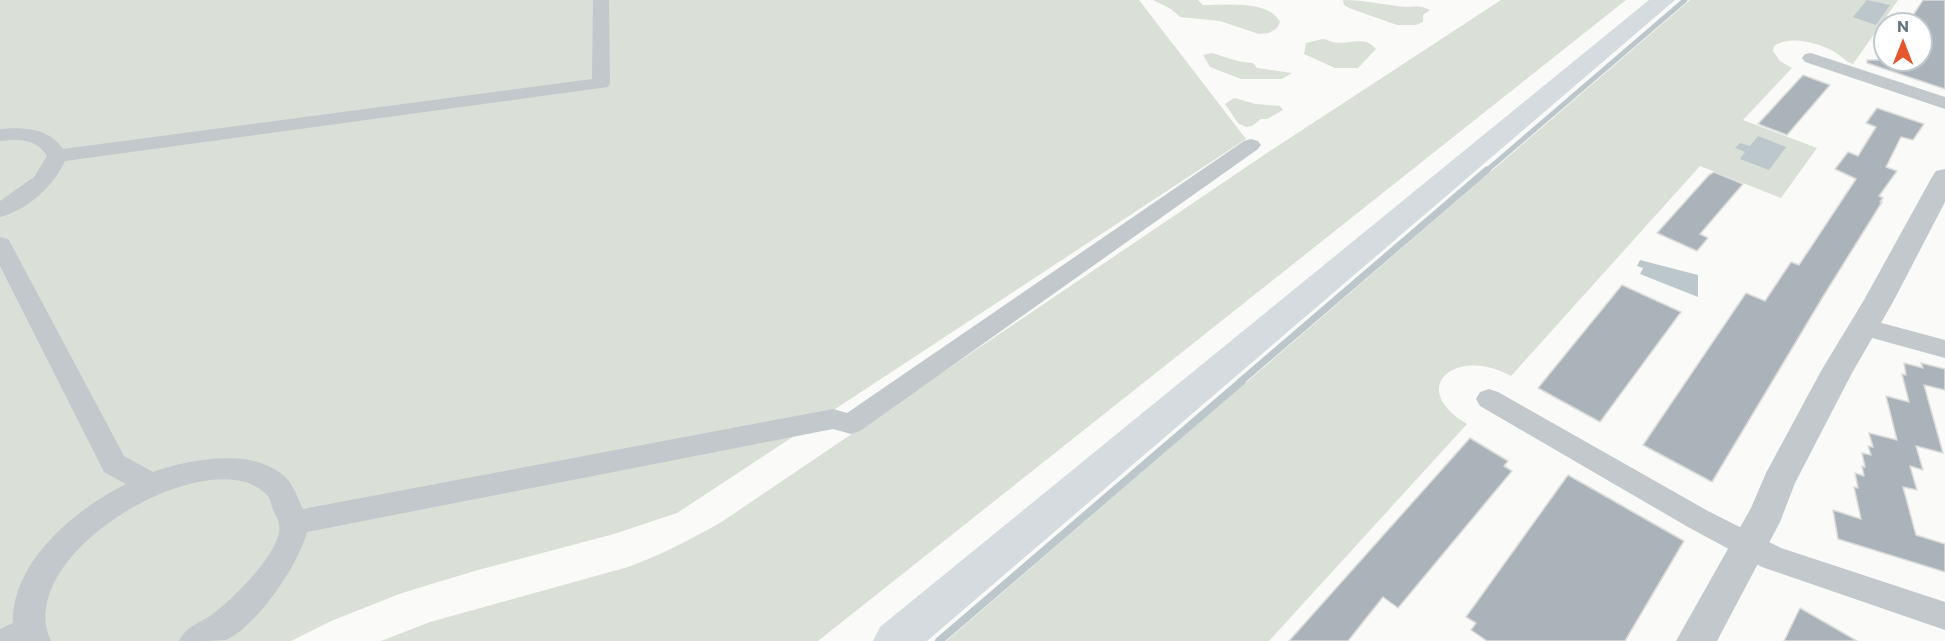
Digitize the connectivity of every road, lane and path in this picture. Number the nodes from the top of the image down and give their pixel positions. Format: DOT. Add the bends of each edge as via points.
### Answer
graph roads {
  1 [pos="601,0"];
  2 [pos="1663,0"];
  3 [pos="1810,58"];
  4 [pos="1945,103"];
  5 [pos="0,135"];
  6 [pos="1251,145"];
  7 [pos="57,156"];
  8 [pos="1945,177"];
  9 [pos="0,210"];
  10 [pos="0,244"];
  11 [pos="1863,327"];
  12 [pos="1945,350"];
  13 [pos="1489,399"];
  14 [pos="114,464"];
  15 [pos="152,485"];
  16 [pos="104,510"];
  17 [pos="294,523"];
  18 [pos="1748,546"];
  19 [pos="1945,616"];
  20 [pos="229,630"];
  21 [pos="24,638"];
  22 [pos="195,641"];
  23 [pos="895,641"];
  24 [pos="1696,641"];
  1 -- 7 [label="street" via="601,83"];
  2 -- 23 [label="highway"];
  3 -- 4 [label="street"];
  5 -- 7 [label="street" via="34,136 51,143"];
  6 -- 17 [label="street" via="851,424 832,419"];
  7 -- 9 [label="street" via="50,173 31,192"];
  8 -- 11 [label="street"];
  10 -- 14 [label="street"];
  11 -- 12 [label="street"];
  11 -- 18 [label="street" via="1837,370"];
  13 -- 18 [label="street"];
  14 -- 15 [label="street"];
  14 -- 16 [label="street"];
  15 -- 16 [label="street" via="126,495"];
  15 -- 17 [label="street" via="215,469 253,473 279,488"];
  16 -- 21 [label="street" via="84,524 50,559 30,596"];
  17 -- 20 [label="street" via="288,546 266,584"];
  18 -- 19 [label="street" via="1799,568"];
  18 -- 24 [label="street"];
  20 -- 22 [label="street"];
}
